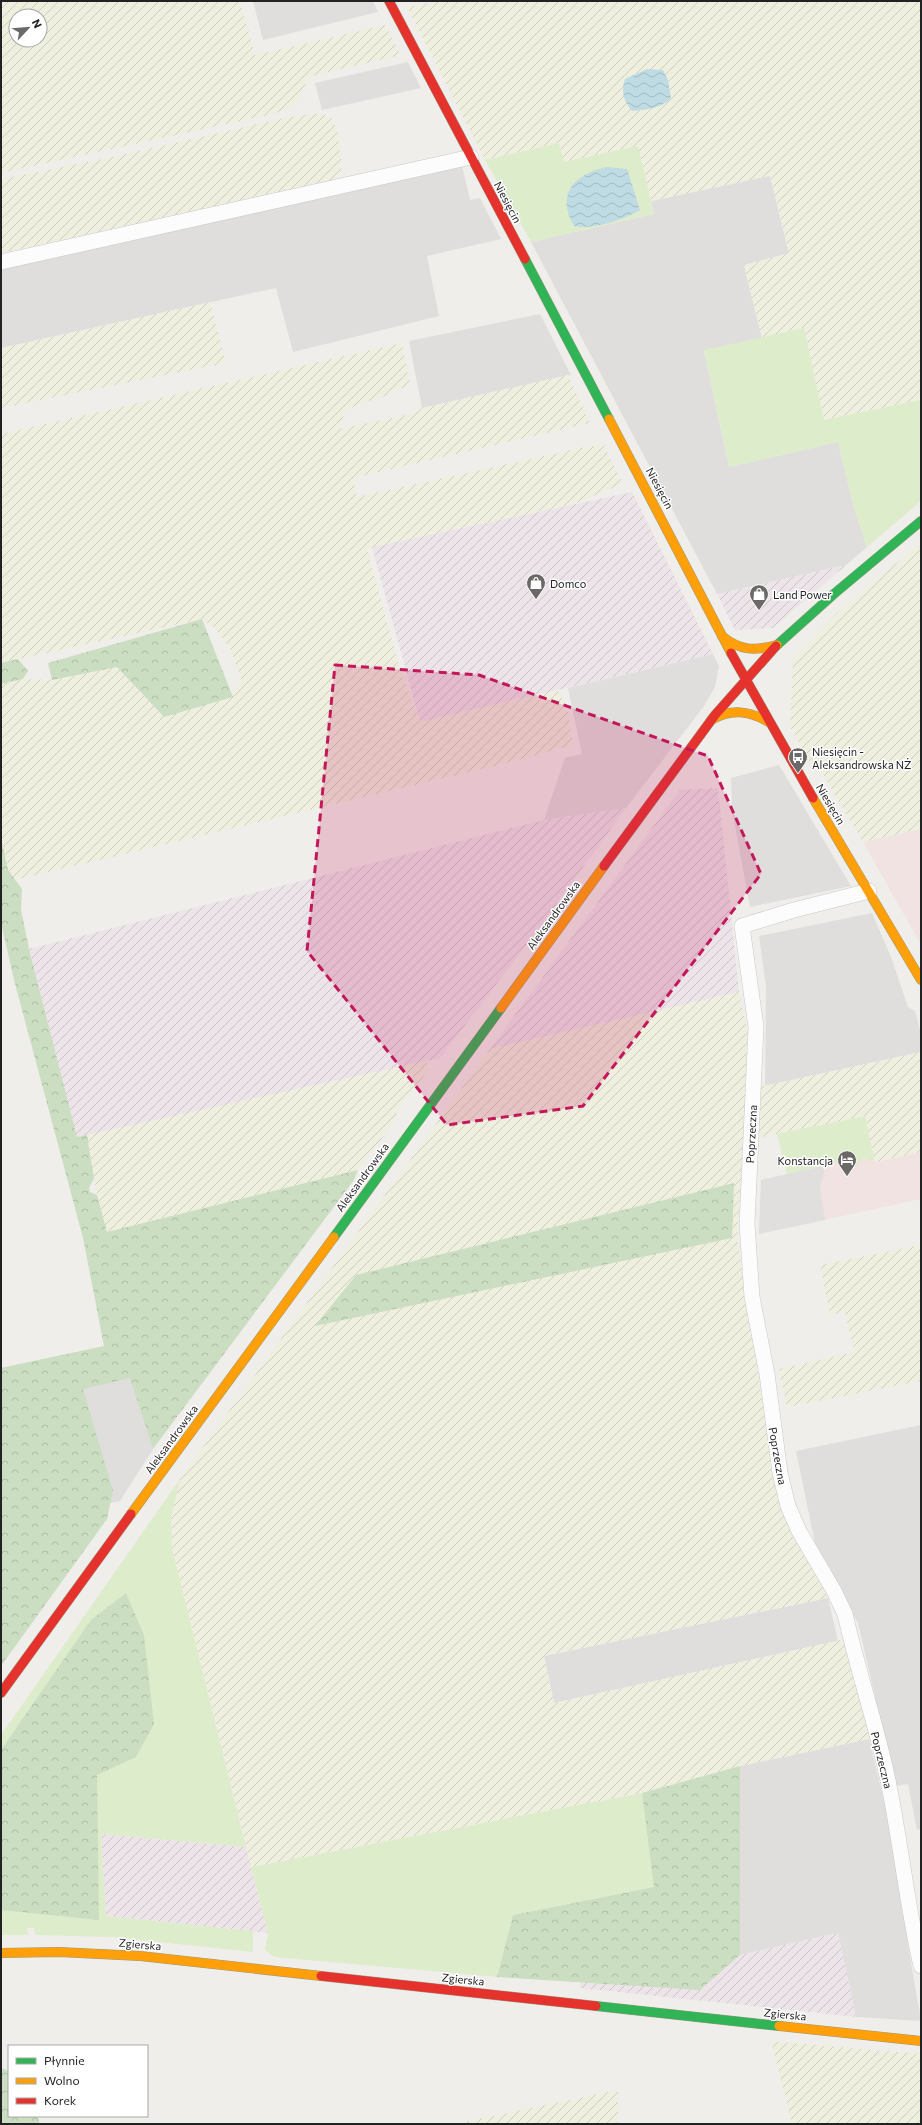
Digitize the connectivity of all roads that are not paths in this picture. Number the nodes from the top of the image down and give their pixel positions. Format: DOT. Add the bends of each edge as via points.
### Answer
graph roads {
  1 [pos="389,1"];
  2 [pos="471,157"];
  3 [pos="1,262"];
  4 [pos="921,521"];
  5 [pos="722,636"];
  6 [pos="777,645"];
  7 [pos="745,679"];
  8 [pos="769,722"];
  9 [pos="703,730"];
  10 [pos="869,891"];
  11 [pos="921,980"];
  12 [pos="1,1693"];
  13 [pos="1,1953"];
  14 [pos="921,1966"];
  15 [pos="921,2041"];
  1 -- 2 [label="main road, Niesięcin"];
  2 -- 3 [label="street"];
  2 -- 5 [label="main road, Niesięcin"];
  4 -- 6 [label="main road, Aleksandrowska"];
  5 -- 6 [label="main road" via="733,646 741,649 766,649"];
  5 -- 7 [label="main road, Niesięcin"];
  6 -- 7 [label="main road, Aleksandrowska"];
  7 -- 8 [label="main road, Niesięcin"];
  7 -- 9 [label="main road, Aleksandrowska"];
  8 -- 9 [label="main road" via="750,712 737,710 724,713 712,720"];
  8 -- 10 [label="main road, Niesięcin"];
  9 -- 12 [label="main road, Aleksandrowska"];
  10 -- 11 [label="main road, Niesięcin"];
  10 -- 14 [label="street, Poprzeczna" via="742,926 756,1028 747,1224 748,1265 767,1374 780,1473 788,1506 845,1614 886,1770"];
  13 -- 15 [label="main road, Zgierska" via="67,1952 140,1956"];
}
